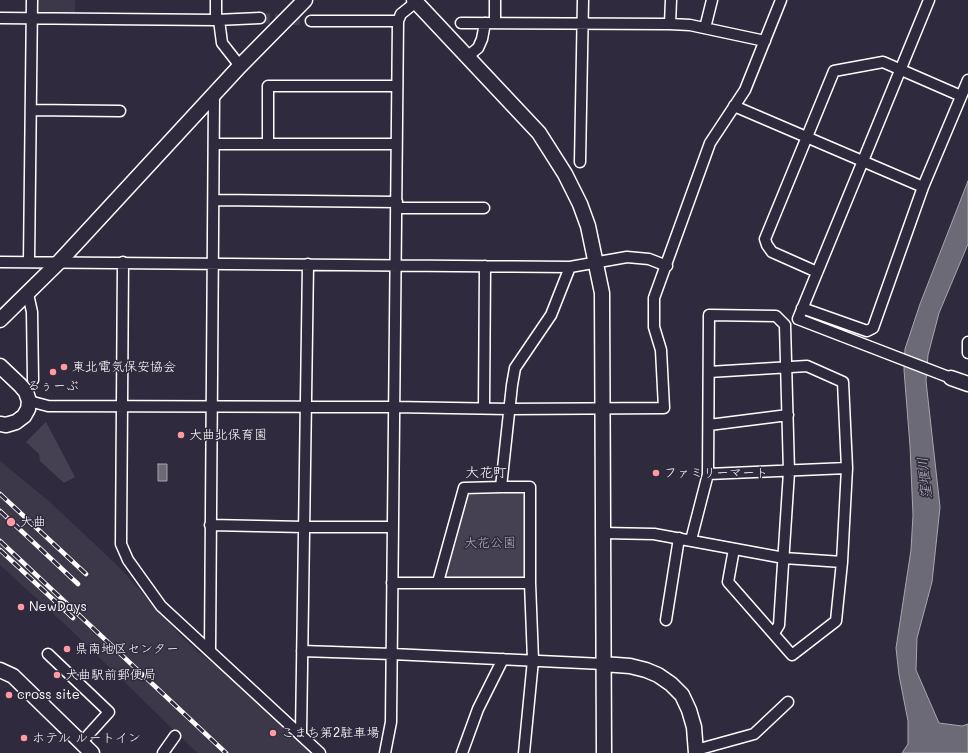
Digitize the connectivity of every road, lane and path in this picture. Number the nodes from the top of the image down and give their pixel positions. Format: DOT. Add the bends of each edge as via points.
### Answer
graph roads {
  1 [pos="32,0"];
  2 [pos="216,0"];
  3 [pos="305,0"];
  4 [pos="495,0"];
  5 [pos="583,0"];
  6 [pos="671,0"];
  7 [pos="712,0"];
  8 [pos="781,0"];
  9 [pos="929,0"];
  10 [pos="415,1"];
  11 [pos="0,18"];
  12 [pos="32,18"];
  13 [pos="260,18"];
  14 [pos="218,20"];
  15 [pos="311,21"];
  16 [pos="398,21"];
  17 [pos="583,22"];
  18 [pos="461,23"];
  19 [pos="490,23"];
  20 [pos="670,24"];
  21 [pos="705,28"];
  22 [pos="765,41"];
  23 [pos="468,56"];
  24 [pos="240,66"];
  25 [pos="900,70"];
  26 [pos="968,80"];
  27 [pos="397,86"];
  28 [pos="214,95"];
  29 [pos="961,96"];
  30 [pos="734,106"];
  31 [pos="31,110"];
  32 [pos="120,111"];
  33 [pos="808,138"];
  34 [pos="214,144"];
  35 [pos="268,144"];
  36 [pos="396,144"];
  37 [pos="864,161"];
  38 [pos="580,162"];
  39 [pos="922,187"];
  40 [pos="215,200"];
  41 [pos="397,205"];
  42 [pos="484,208"];
  43 [pos="0,262"];
  44 [pos="30,262"];
  45 [pos="59,262"];
  46 [pos="123,262"];
  47 [pos="596,262"];
  48 [pos="213,263"];
  49 [pos="308,264"];
  50 [pos="395,265"];
  51 [pos="485,266"];
  52 [pos="667,266"];
  53 [pos="570,267"];
  54 [pos="817,272"];
  55 [pos="28,294"];
  56 [pos="802,308"];
  57 [pos="798,319"];
  58 [pos="0,320"];
  59 [pos="785,325"];
  60 [pos="968,342"];
  61 [pos="968,353"];
  62 [pos="0,366"];
  63 [pos="786,367"];
  64 [pos="710,372"];
  65 [pos="952,378"];
  66 [pos="33,380"];
  67 [pos="968,384"];
  68 [pos="29,401"];
  69 [pos="210,406"];
  70 [pos="123,407"];
  71 [pos="394,407"];
  72 [pos="306,408"];
  73 [pos="484,408"];
  74 [pos="509,410"];
  75 [pos="603,410"];
  76 [pos="788,415"];
  77 [pos="0,424"];
  78 [pos="709,425"];
  79 [pos="847,468"];
  80 [pos="789,472"];
  81 [pos="708,474"];
  82 [pos="501,487"];
  83 [pos="210,525"];
  84 [pos="392,527"];
  85 [pos="304,528"];
  86 [pos="603,533"];
  87 [pos="679,538"];
  88 [pos="691,540"];
  89 [pos="734,549"];
  90 [pos="784,558"];
  91 [pos="842,562"];
  92 [pos="438,582"];
  93 [pos="392,583"];
  94 [pos="530,583"];
  95 [pos="666,620"];
  96 [pos="774,633"];
  97 [pos="210,650"];
  98 [pos="302,652"];
  99 [pos="48,654"];
  100 [pos="392,654"];
  101 [pos="503,659"];
  102 [pos="533,660"];
  103 [pos="603,664"];
  104 [pos="0,670"];
  105 [pos="788,702"];
  106 [pos="301,734"];
  107 [pos="174,736"];
  108 [pos="81,743"];
  109 [pos="696,752"];
  110 [pos="92,753"];
  111 [pos="163,753"];
  112 [pos="320,753"];
  113 [pos="385,753"];
  114 [pos="462,753"];
  115 [pos="524,753"];
  116 [pos="604,753"];
  1 -- 12 [label="street"];
  2 -- 14 [label="street"];
  3 -- 24 [label="street"];
  4 -- 19 [label="street"];
  5 -- 17 [label="street"];
  6 -- 20 [label="street"];
  7 -- 21 [label="street"];
  8 -- 22 [label="street"];
  9 -- 25 [label="street"];
  10 -- 16 [label="street" via="401,14"];
  10 -- 23 [label="street"];
  11 -- 12 [label="street"];
  12 -- 14 [label="street"];
  12 -- 31 [label="street"];
  13 -- 14 [label="street"];
  14 -- 24 [label="street" via="222,43"];
  15 -- 16 [label="street"];
  16 -- 27 [label="street"];
  17 -- 19 [label="street"];
  17 -- 20 [label="street"];
  17 -- 38 [label="street"];
  18 -- 19 [label="street"];
  19 -- 23 [label="street" via="478,48"];
  20 -- 21 [label="street"];
  21 -- 22 [label="street"];
  22 -- 30 [label="street" via="745,90"];
  23 -- 47 [label="street" via="521,112 553,154 580,204"];
  24 -- 28 [label="street"];
  25 -- 29 [label="street"];
  25 -- 33 [label="street" via="882,62 834,71"];
  25 -- 37 [label="street"];
  26 -- 29 [label="street"];
  27 -- 35 [label="street" via="268,86"];
  27 -- 36 [label="street"];
  28 -- 34 [label="street"];
  28 -- 45 [label="street"];
  29 -- 39 [label="street"];
  30 -- 33 [label="street"];
  30 -- 52 [label="street" via="710,143"];
  31 -- 32 [label="street"];
  31 -- 44 [label="street"];
  33 -- 37 [label="street"];
  33 -- 54 [label="street" via="765,239 772,252"];
  34 -- 35 [label="street"];
  34 -- 40 [label="street"];
  35 -- 36 [label="street"];
  36 -- 41 [label="street"];
  37 -- 39 [label="street"];
  37 -- 54 [label="street"];
  39 -- 56 [label="street" via="873,328 867,331"];
  40 -- 41 [label="street"];
  40 -- 48 [label="street"];
  41 -- 42 [label="street"];
  41 -- 50 [label="street"];
  43 -- 44 [label="street"];
  44 -- 45 [label="street"];
  45 -- 46 [label="street"];
  45 -- 55 [label="street"];
  46 -- 48 [label="street"];
  46 -- 70 [label="street"];
  47 -- 52 [label="street" via="627,257 649,259"];
  47 -- 53 [label="street"];
  47 -- 75 [label="street" via="602,293"];
  48 -- 49 [label="street"];
  48 -- 69 [label="street"];
  49 -- 50 [label="street"];
  49 -- 72 [label="street"];
  50 -- 51 [label="street"];
  50 -- 71 [label="street"];
  51 -- 53 [label="street"];
  51 -- 73 [label="street"];
  52 -- 75 [label="street" via="654,298 654,327 661,350 664,408"];
  53 -- 74 [label="street" via="551,315 515,368"];
  54 -- 56 [label="street"];
  55 -- 58 [label="street"];
  55 -- 66 [label="street" via="32,312"];
  56 -- 57 [label="street"];
  57 -- 59 [label="street"];
  57 -- 65 [label="street"];
  59 -- 63 [label="street"];
  59 -- 64 [label="street" via="776,316 709,316"];
  60 -- 61 [label="street"];
  62 -- 68 [label="street" via="26,392"];
  63 -- 64 [label="street"];
  63 -- 76 [label="street"];
  63 -- 79 [label="street" via="807,366 843,382"];
  64 -- 78 [label="street"];
  65 -- 67 [label="street"];
  68 -- 70 [label="street" via="48,406"];
  68 -- 77 [label="street" via="24,416 16,422"];
  69 -- 70 [label="street"];
  69 -- 72 [label="street"];
  69 -- 83 [label="street"];
  70 -- 97 [label="street" via="121,544 128,560 160,606"];
  71 -- 72 [label="street"];
  71 -- 73 [label="street"];
  71 -- 84 [label="street"];
  72 -- 85 [label="street"];
  73 -- 74 [label="street"];
  74 -- 75 [label="street"];
  74 -- 82 [label="street"];
  75 -- 86 [label="street"];
  76 -- 78 [label="street"];
  76 -- 80 [label="street"];
  78 -- 81 [label="street"];
  79 -- 80 [label="street"];
  79 -- 91 [label="street"];
  80 -- 81 [label="street"];
  80 -- 90 [label="street"];
  81 -- 88 [label="street"];
  82 -- 92 [label="street" via="464,488"];
  82 -- 94 [label="street" via="530,487"];
  83 -- 85 [label="street"];
  83 -- 97 [label="street"];
  84 -- 85 [label="street"];
  84 -- 93 [label="street"];
  85 -- 98 [label="street"];
  86 -- 87 [label="street" via="654,534"];
  86 -- 103 [label="street"];
  87 -- 88 [label="street"];
  87 -- 95 [label="street"];
  88 -- 89 [label="street"];
  89 -- 90 [label="street"];
  89 -- 96 [label="street" via="728,582"];
  90 -- 91 [label="street"];
  90 -- 96 [label="street" via="779,625"];
  91 -- 96 [label="street" via="836,621 792,655"];
  92 -- 93 [label="street"];
  92 -- 94 [label="street"];
  93 -- 100 [label="street"];
  94 -- 102 [label="street"];
  97 -- 106 [label="street"];
  98 -- 100 [label="street"];
  98 -- 106 [label="street"];
  99 -- 108 [label="street" via="109,712"];
  100 -- 101 [label="street"];
  100 -- 113 [label="street" via="391,722"];
  101 -- 102 [label="street"];
  101 -- 114 [label="street" via="478,709"];
  102 -- 103 [label="street"];
  102 -- 115 [label="street"];
  103 -- 109 [label="street" via="646,670 671,684 682,695 689,710 694,727"];
  103 -- 116 [label="street"];
  104 -- 108 [label="street" via="13,676"];
  105 -- 109 [label="street" via="754,734"];
  106 -- 112 [label="street"];
  107 -- 111 [label="street"];
  108 -- 110 [label="street"];
}
